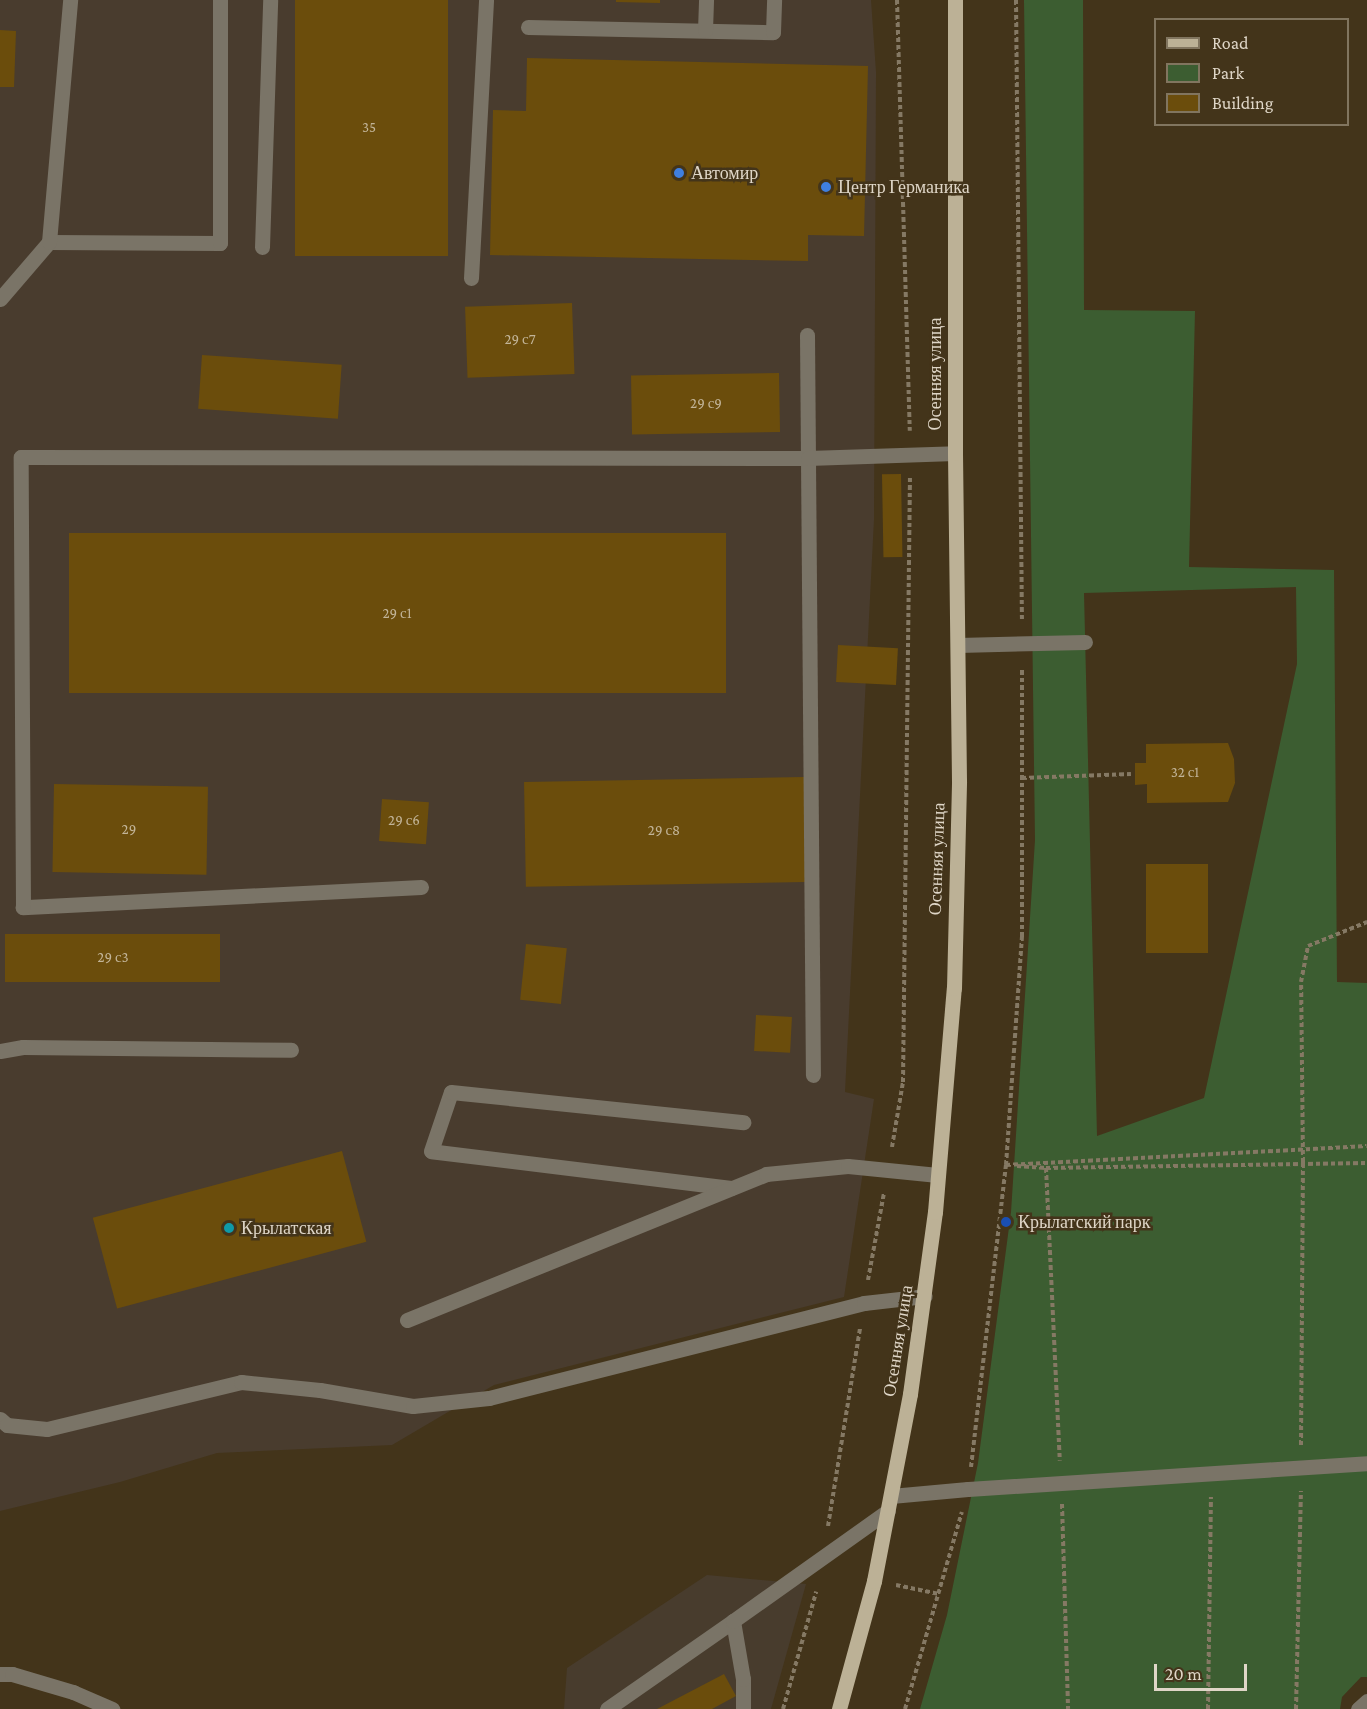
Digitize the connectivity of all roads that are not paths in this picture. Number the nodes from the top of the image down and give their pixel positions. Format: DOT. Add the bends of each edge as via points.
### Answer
graph roads {
  1 [pos="70,0"];
  2 [pos="220,0"];
  3 [pos="270,0"];
  4 [pos="486,0"];
  5 [pos="706,0"];
  6 [pos="774,0"];
  7 [pos="956,0"];
  8 [pos="528,27"];
  9 [pos="705,30"];
  10 [pos="49,242"];
  11 [pos="262,247"];
  12 [pos="471,278"];
  13 [pos="0,299"];
  14 [pos="807,335"];
  15 [pos="955,453"];
  16 [pos="808,458"];
  17 [pos="1085,642"];
  18 [pos="958,645"];
  19 [pos="421,887"];
  20 [pos="291,1050"];
  21 [pos="0,1051"];
  22 [pos="813,1075"];
  23 [pos="743,1122"];
  24 [pos="938,1175"];
  25 [pos="731,1188"];
  26 [pos="925,1296"];
  27 [pos="407,1320"];
  28 [pos="0,1419"];
  29 [pos="1367,1463"];
  30 [pos="890,1504"];
  31 [pos="733,1621"];
  32 [pos="0,1674"];
  33 [pos="1367,1701"];
  34 [pos="112,1709"];
  35 [pos="607,1709"];
  36 [pos="743,1709"];
  37 [pos="839,1709"];
  38 [pos="1358,1709"];
  1 -- 10 [label="street"];
  2 -- 10 [label="street" via="220,243"];
  3 -- 11 [label="street"];
  4 -- 12 [label="street"];
  5 -- 9 [label="street"];
  6 -- 9 [label="street" via="773,32"];
  7 -- 15 [label="main road, Осенняя улица"];
  8 -- 9 [label="street"];
  10 -- 13 [label="street"];
  14 -- 16 [label="street"];
  15 -- 16 [label="street"];
  15 -- 18 [label="main road, Осенняя улица"];
  16 -- 19 [label="street" via="21,457 23,907"];
  16 -- 22 [label="street"];
  17 -- 18 [label="street"];
  18 -- 24 [label="main road, Осенняя улица" via="954,988"];
  20 -- 21 [label="street" via="23,1047"];
  23 -- 25 [label="street" via="451,1092 431,1152"];
  24 -- 25 [label="street" via="848,1166 766,1174"];
  24 -- 26 [label="main road, Осенняя улица"];
  25 -- 27 [label="street"];
  26 -- 28 [label="street" via="864,1303 489,1398 413,1406 241,1382 47,1429 7,1425"];
  26 -- 30 [label="main road, Осенняя улица"];
  29 -- 30 [label="street" via="968,1489"];
  30 -- 31 [label="street"];
  30 -- 37 [label="main road, Осенняя улица" via="874,1581"];
  31 -- 35 [label="street"];
  31 -- 36 [label="street" via="743,1679"];
  32 -- 34 [label="street" via="74,1692"];
  33 -- 38 [label="street"];
}
